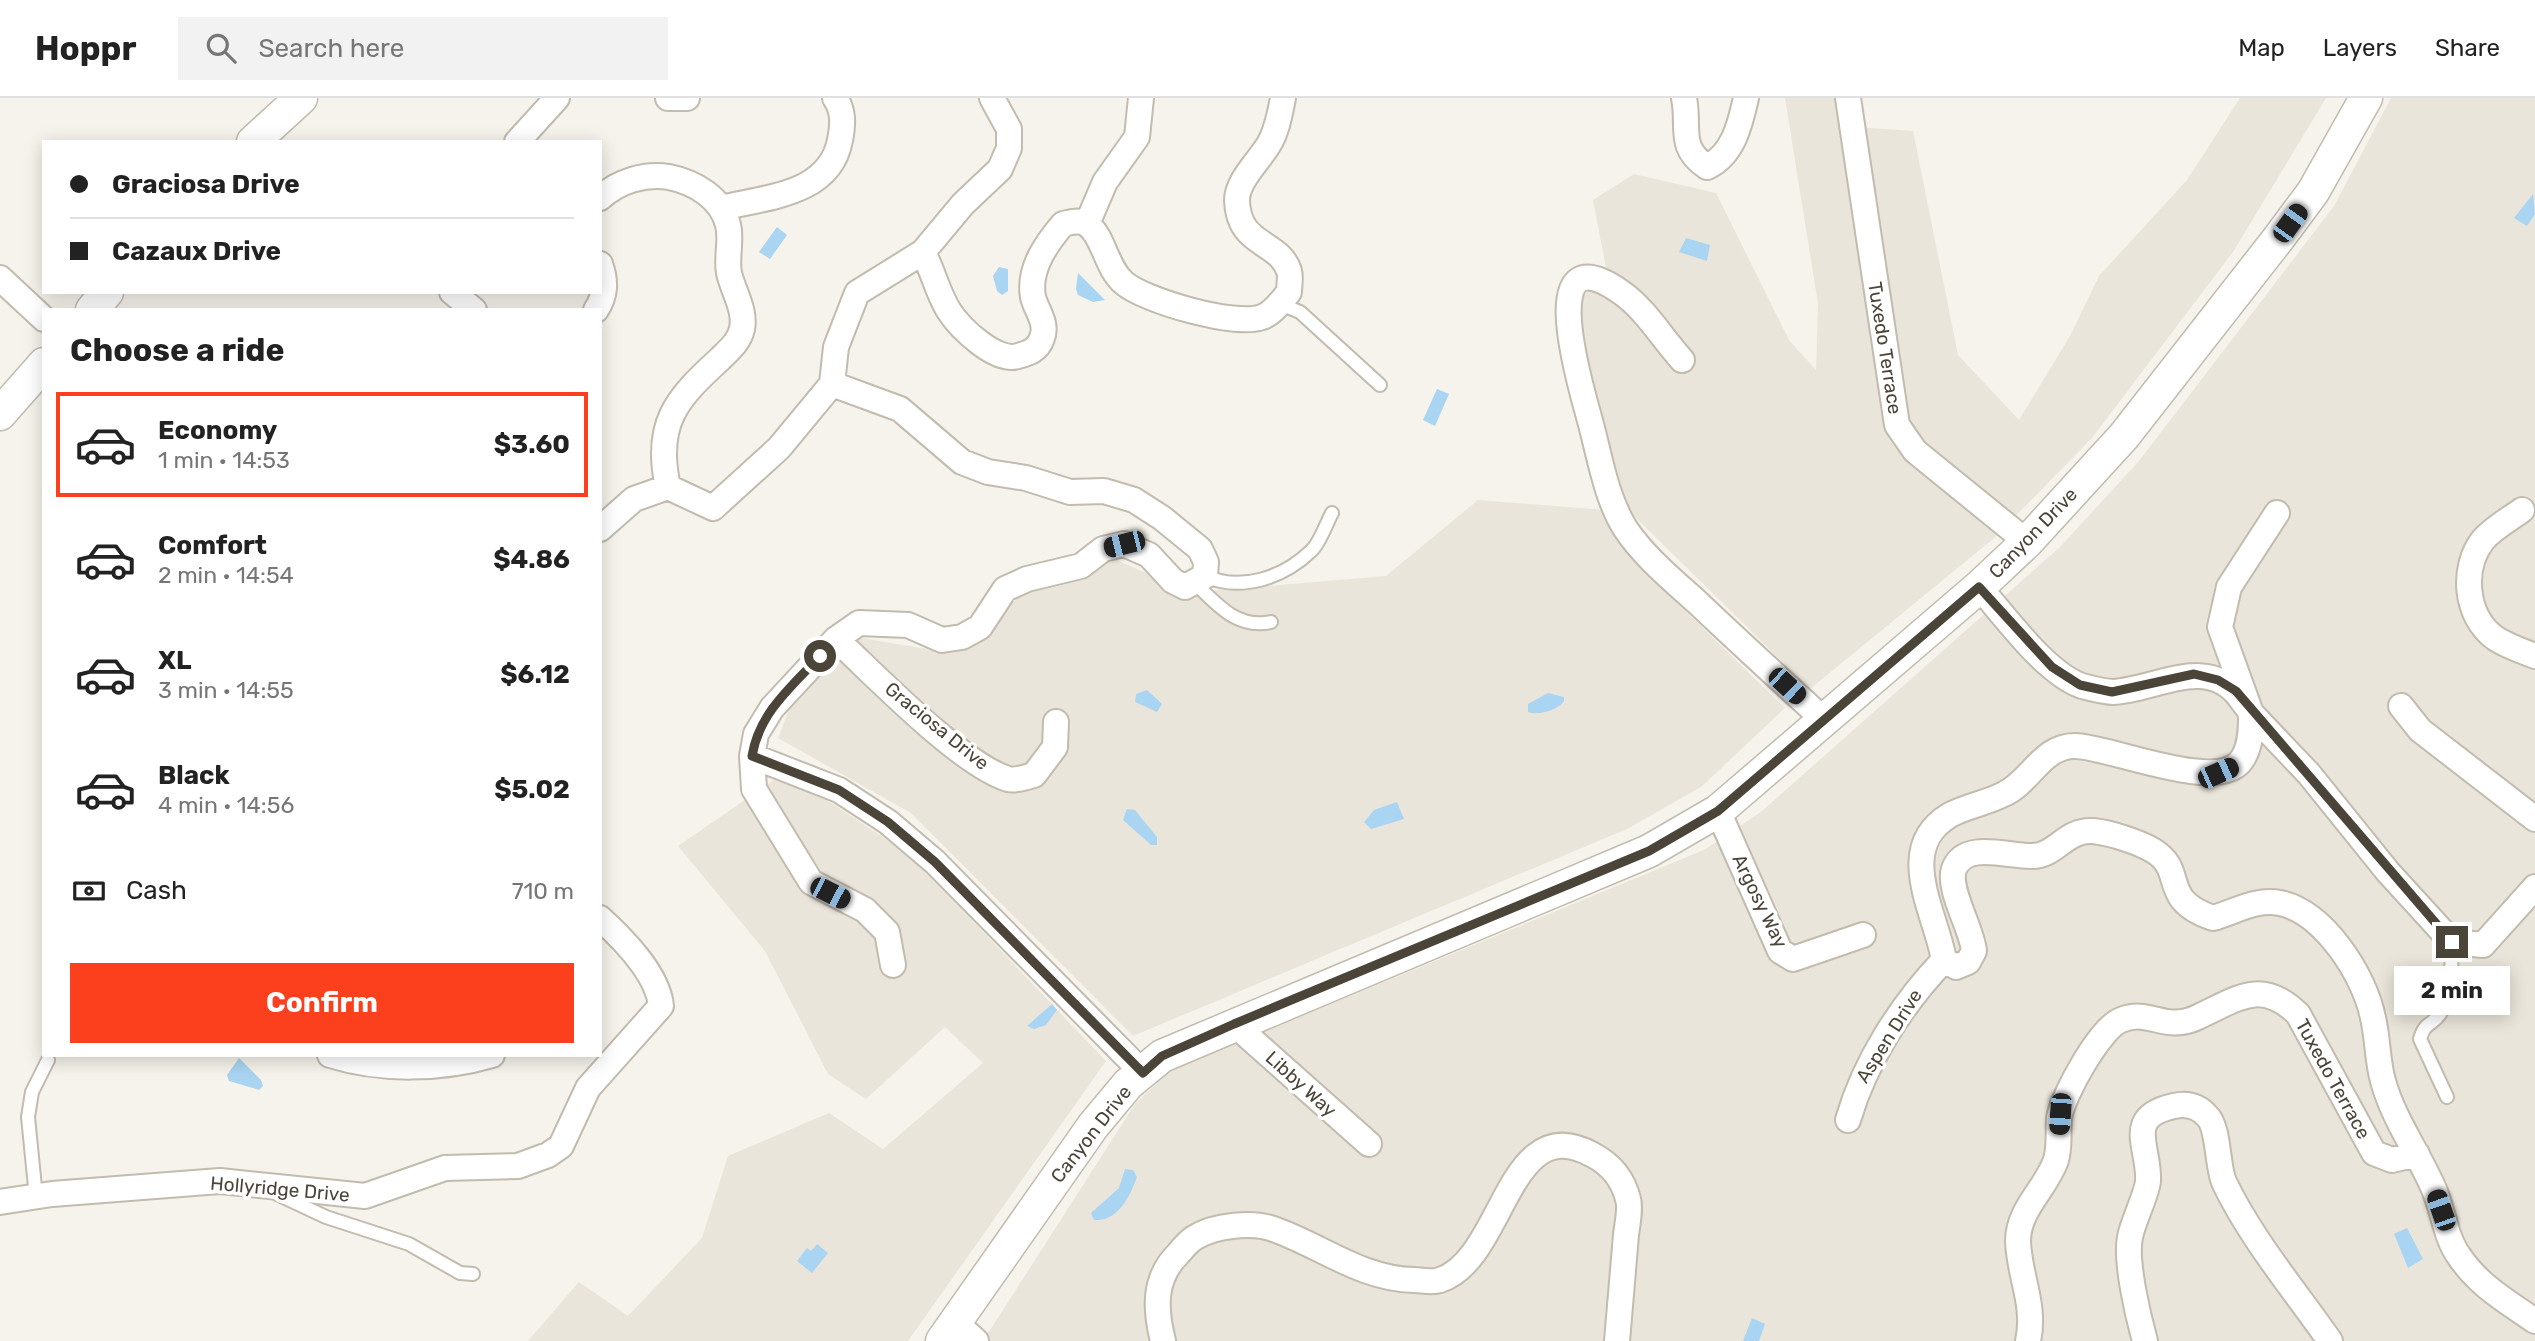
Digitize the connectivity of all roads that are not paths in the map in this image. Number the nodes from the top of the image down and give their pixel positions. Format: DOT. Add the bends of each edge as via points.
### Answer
graph roads {
  1 [pos="557,98"];
  2 [pos="668,98"];
  3 [pos="687,98"];
  4 [pos="835,98"];
  5 [pos="992,98"];
  6 [pos="1141,98"];
  7 [pos="1283,98"];
  8 [pos="1684,98"];
  9 [pos="1746,98"];
  10 [pos="1847,98"];
  11 [pos="2366,98"];
  12 [pos="290,102"];
  13 [pos="266,138"];
  14 [pos="519,140"];
  15 [pos="602,197"];
  16 [pos="721,208"];
  17 [pos="1087,224"];
  18 [pos="923,252"];
  19 [pos="602,270"];
  20 [pos="0,278"];
  21 [pos="105,294"];
  22 [pos="454,294"];
  23 [pos="1280,304"];
  24 [pos="94,308"];
  25 [pos="472,308"];
  26 [pos="597,308"];
  27 [pos="42,316"];
  28 [pos="1682,360"];
  29 [pos="40,376"];
  30 [pos="832,384"];
  31 [pos="1380,385"];
  32 [pos="0,414"];
  33 [pos="668,486"];
  34 [pos="2522,509"];
  35 [pos="1332,513"];
  36 [pos="2277,513"];
  37 [pos="602,527"];
  38 [pos="2027,542"];
  39 [pos="1200,580"];
  40 [pos="1979,587"];
  41 [pos="1271,622"];
  42 [pos="836,639"];
  43 [pos="2535,656"];
  44 [pos="2401,706"];
  45 [pos="2251,713"];
  46 [pos="1824,720"];
  47 [pos="1056,722"];
  48 [pos="752,756"];
  49 [pos="1718,811"];
  50 [pos="2535,819"];
  51 [pos="2535,887"];
  52 [pos="602,920"];
  53 [pos="1863,935"];
  54 [pos="2452,942"];
  55 [pos="1944,960"];
  56 [pos="893,965"];
  57 [pos="1234,1024"];
  58 [pos="342,1057"];
  59 [pos="486,1057"];
  60 [pos="48,1060"];
  61 [pos="1143,1073"];
  62 [pos="2447,1097"];
  63 [pos="1848,1120"];
  64 [pos="1369,1144"];
  65 [pos="2417,1154"];
  66 [pos="261,1186"];
  67 [pos="36,1197"];
  68 [pos="0,1202"];
  69 [pos="473,1274"];
  70 [pos="2535,1321"];
  71 [pos="958,1335"];
  72 [pos="1163,1341"];
  73 [pos="1617,1341"];
  74 [pos="2028,1341"];
  75 [pos="2145,1341"];
  76 [pos="2330,1341"];
  1 -- 14 [label="street"];
  2 -- 3 [label="street"];
  4 -- 16 [label="street" via="843,122 838,152 828,172 805,187"];
  5 -- 18 [label="street" via="1009,129 1009,148 1000,169"];
  6 -- 17 [label="street" via="1137,137 1105,182"];
  7 -- 23 [label="street" via="1270,142 1237,198 1248,233 1282,258 1289,272 1289,292"];
  8 -- 9 [label="street" via="1686,138 1693,157 1707,166 1720,160 1731,145"];
  10 -- 38 [label="street, Tuxedo Terrace" via="1897,425 1915,451"];
  11 -- 38 [label="street, Canyon Drive" via="2312,192 2278,239 2124,436"];
  12 -- 13 [label="street"];
  15 -- 16 [label="street" via="628,181 656,175 701,188"];
  16 -- 33 [label="street" via="729,225 727,254 742,329 736,344 684,392 668,419 662,458"];
  17 -- 18 [label="street" via="1063,224 1035,267 1033,296 1044,324 1043,337 1034,351 1013,358 992,351 968,334 948,310"];
  17 -- 23 [label="street" via="1096,233 1106,261 1124,283 1146,297 1240,321 1263,317"];
  18 -- 30 [label="street" via="857,293 836,347"];
  19 -- 26 [label="street" via="605,280"];
  20 -- 27 [label="street"];
  21 -- 24 [label="street"];
  22 -- 25 [label="street"];
  23 -- 31 [label="lane" via="1300,312"];
  28 -- 46 [label="street" via="1624,294 1589,277 1571,285 1570,335 1583,394 1625,528 1658,567"];
  29 -- 32 [label="street"];
  30 -- 33 [label="street" via="779,448 713,508"];
  30 -- 39 [label="street" via="900,409 962,462 979,469 1070,492 1104,491 1134,500 1200,549 1206,562"];
  33 -- 37 [label="street" via="634,499"];
  34 -- 43 [label="street" via="2484,540 2471,562 2468,590 2478,617 2494,637"];
  35 -- 39 [label="lane" via="1313,550 1264,581"];
  36 -- 45 [label="street" via="2229,587 2220,627"];
  38 -- 40 [label="street, Canyon Drive"];
  39 -- 41 [label="lane" via="1224,611 1254,626"];
  39 -- 42 [label="street" via="1185,587 1149,555 1124,544 1103,550 1081,566 1005,589 980,627 962,637 942,639 908,625 877,622 859,623"];
  40 -- 45 [label="street" via="2052,667 2080,685 2112,692 2194,674 2236,691"];
  40 -- 46 [label="street, Canyon Drive"];
  42 -- 47 [label="street, Graciosa Drive" via="981,766 1010,780 1034,775 1055,747"];
  42 -- 48 [label="street" via="772,708 756,734"];
  44 -- 50 [label="street" via="2420,730"];
  45 -- 54 [label="street"];
  45 -- 55 [label="street" via="2250,741 2239,764 2218,773 2076,746 2055,749 2018,788 1949,816 1919,855 1922,883"];
  46 -- 49 [label="street, Canyon Drive"];
  48 -- 56 [label="street" via="754,789 811,882 864,910 887,932"];
  48 -- 61 [label="street" via="839,790 888,822 935,862"];
  49 -- 53 [label="street, Argosy Way" via="1780,951 1793,959"];
  49 -- 57 [label="street, Canyon Drive" via="1649,851"];
  51 -- 54 [label="street" via="2483,945"];
  52 -- 66 [label="street, Hollyridge Drive" via="659,990 661,1006 588,1088 561,1146 518,1166 444,1168 365,1196"];
  54 -- 62 [label="lane" via="2452,971 2440,1015 2423,1026 2420,1039"];
  55 -- 63 [label="street, Aspen Drive" via="1911,994 1857,1090"];
  55 -- 65 [label="street, Tuxedo Terrace" via="1956,967 1968,962 1974,951 1955,891 1953,871 1961,859 1974,852 2034,856 2049,852 2075,832 2094,831 2135,843 2167,862 2178,896 2191,911 2213,918 2251,904 2280,903 2312,919 2332,938 2354,968 2373,1015 2382,1080"];
  57 -- 61 [label="street, Canyon Drive" via="1162,1056"];
  57 -- 64 [label="street, Libby Way"];
  58 -- 59 [label="street" via="405,1067 463,1064"];
  60 -- 67 [label="lane" via="33,1092 28,1117"];
  61 -- 71 [label="street, Canyon Drive" via="1093,1126 1016,1233"];
  65 -- 70 [label="street" via="2456,1253 2478,1282"];
  65 -- 74 [label="street, Tuxedo Terrace" via="2392,1160 2374,1153 2298,1014 2283,999 2264,993 2242,995 2173,1025 2143,1016 2120,1020 2105,1030 2081,1070 2060,1114 2057,1158 2025,1210 2018,1240 2029,1297"];
  66 -- 67 [label="street, Hollyridge Drive" via="220,1181"];
  66 -- 69 [label="lane" via="326,1217 409,1244 460,1273"];
  67 -- 68 [label="street, Hollyridge Drive"];
  72 -- 73 [label="street" via="1157,1318 1158,1282 1194,1238 1229,1226 1274,1228 1343,1263 1402,1280 1440,1281 1478,1250 1524,1166 1542,1150 1569,1144 1594,1155 1617,1173 1629,1201"];
  75 -- 76 [label="street" via="2136,1308 2129,1240 2148,1184 2140,1136 2145,1121 2161,1109 2182,1104 2197,1107 2210,1118 2223,1180"];
}
